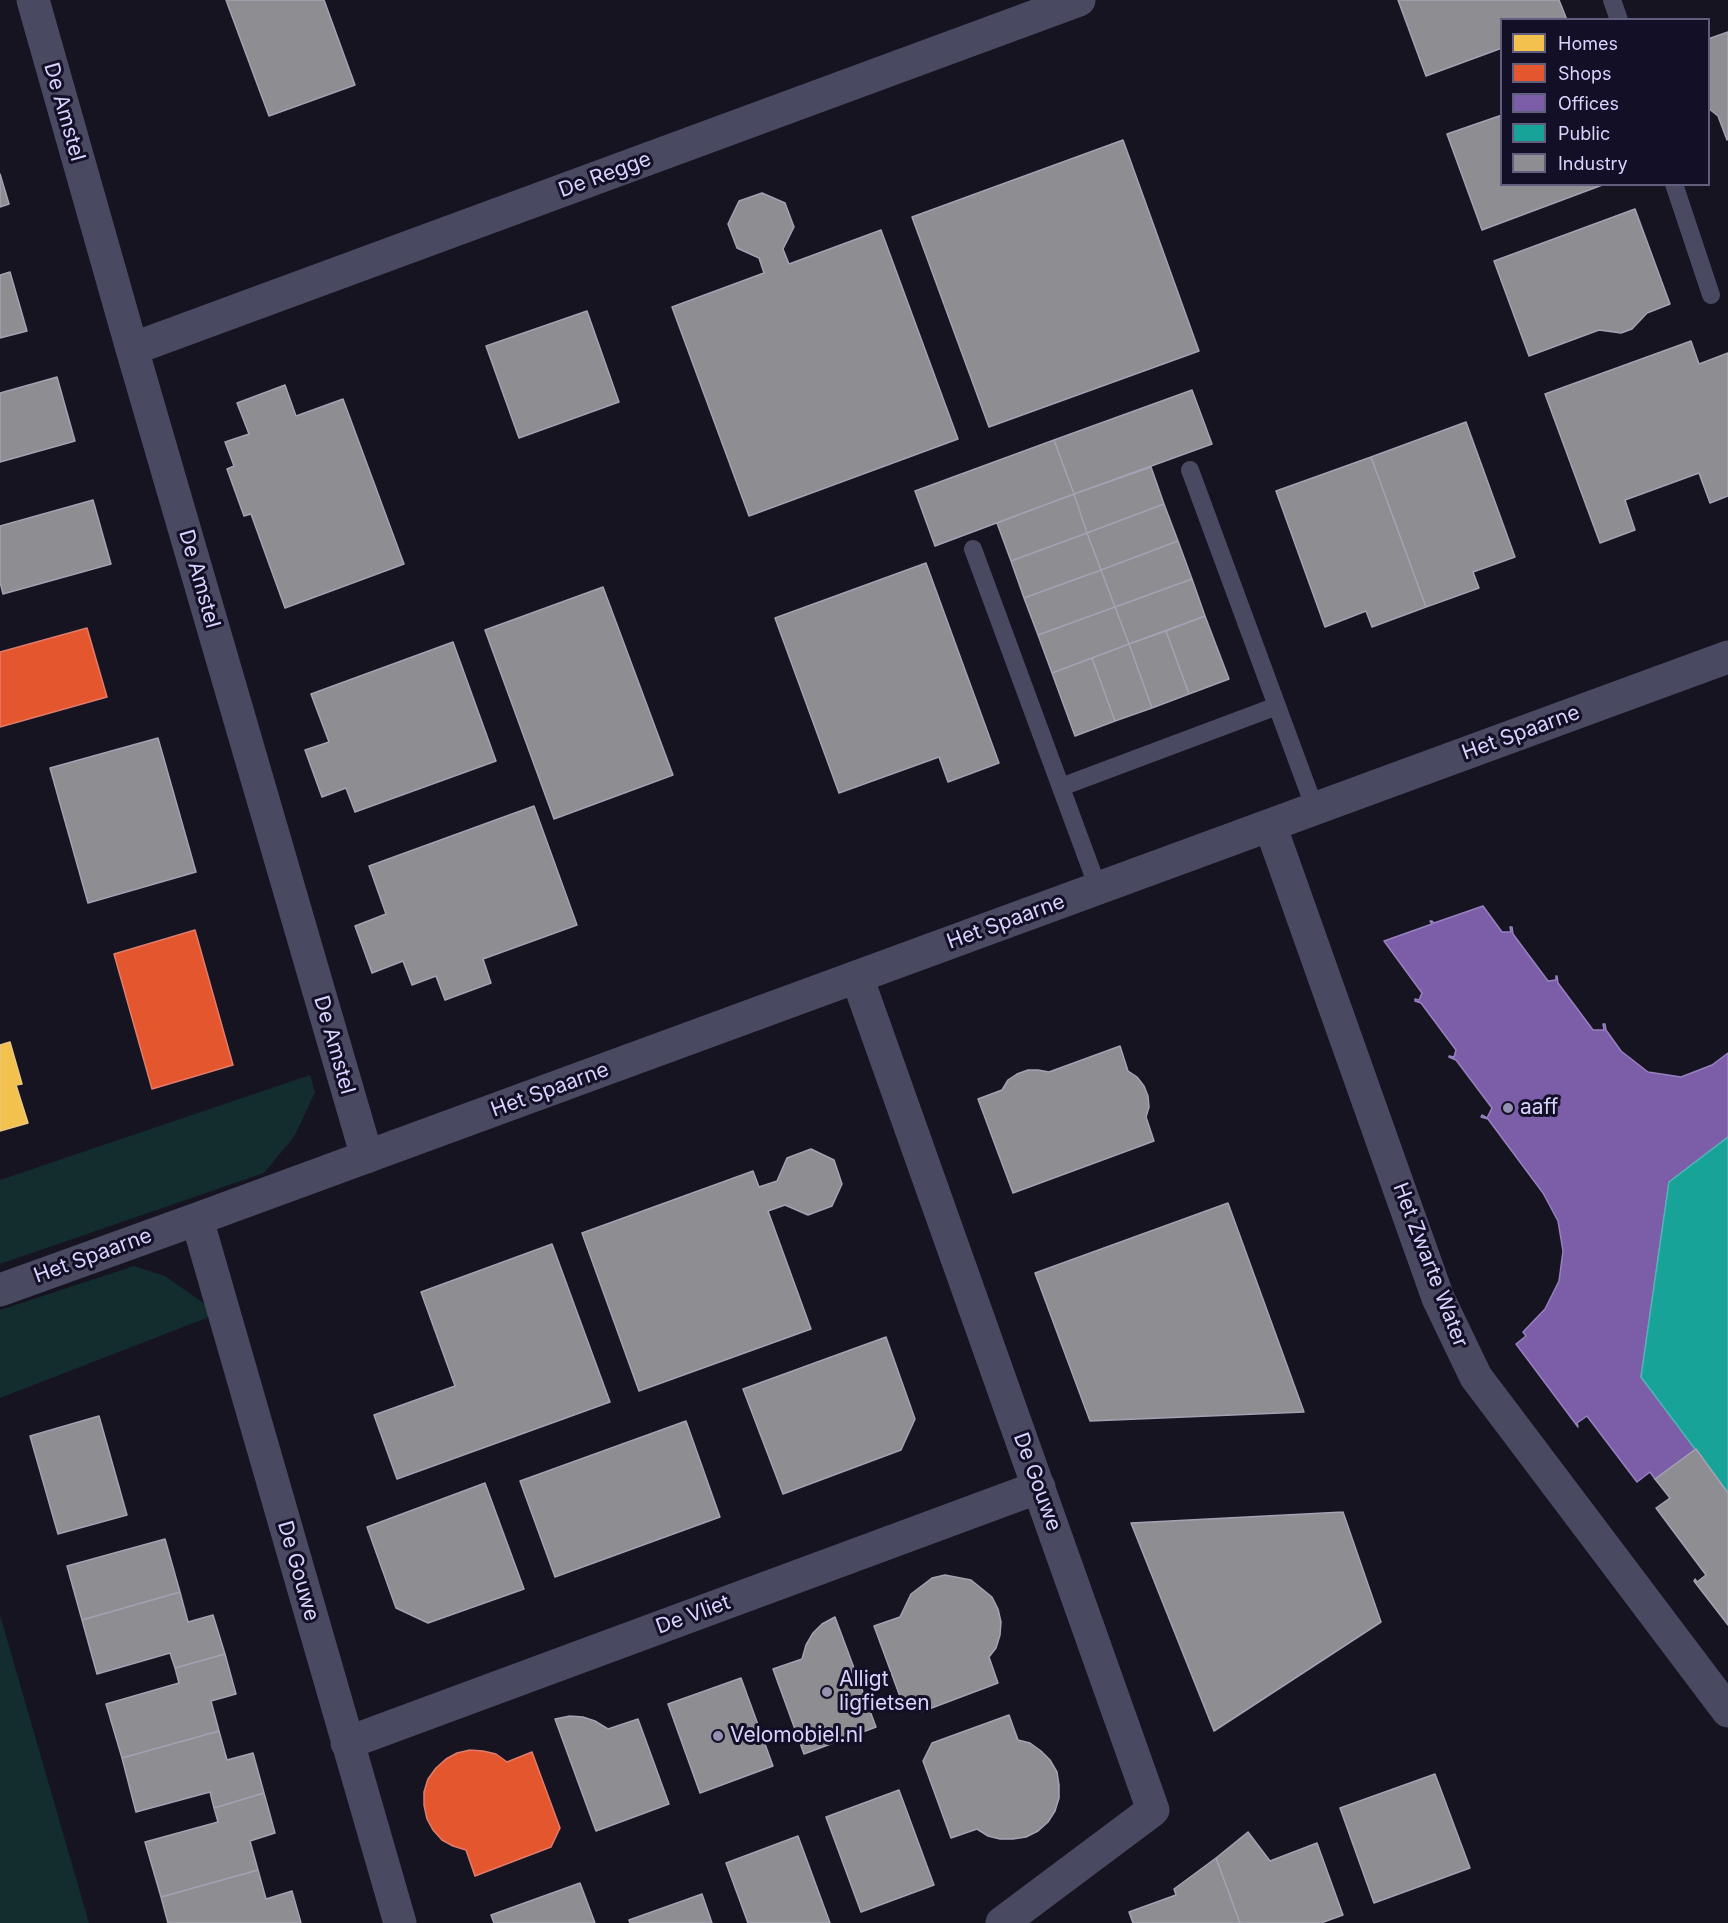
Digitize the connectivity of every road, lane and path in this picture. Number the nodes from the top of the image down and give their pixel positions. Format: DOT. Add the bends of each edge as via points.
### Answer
graph roads {
  1 [pos="33,0"];
  2 [pos="1079,0"];
  3 [pos="1612,0"];
  4 [pos="1618,18"];
  5 [pos="1675,186"];
  6 [pos="1711,295"];
  7 [pos="132,349"];
  8 [pos="1190,470"];
  9 [pos="973,549"];
  10 [pos="1728,657"];
  11 [pos="1276,706"];
  12 [pos="1061,787"];
  13 [pos="1315,809"];
  14 [pos="1270,825"];
  15 [pos="1098,888"];
  16 [pos="857,976"];
  17 [pos="367,1157"];
  18 [pos="197,1219"];
  19 [pos="0,1290"];
  20 [pos="1039,1487"];
  21 [pos="1728,1710"];
  22 [pos="347,1743"];
  23 [pos="400,1923"];
  24 [pos="1002,1923"];
  1 -- 7 [label="street, De Amstel"];
  2 -- 7 [label="street, De Regge"];
  3 -- 4 [label="lane"];
  5 -- 6 [label="lane"];
  7 -- 17 [label="street, De Amstel"];
  8 -- 11 [label="lane"];
  9 -- 12 [label="lane"];
  10 -- 13 [label="street, Het Spaarne"];
  11 -- 12 [label="lane"];
  11 -- 13 [label="lane"];
  12 -- 15 [label="lane"];
  13 -- 14 [label="street, Het Spaarne"];
  14 -- 15 [label="street, Het Spaarne"];
  14 -- 21 [label="street, Het Zwarte Water" via="1438,1298 1476,1377"];
  15 -- 16 [label="street, Het Spaarne"];
  16 -- 17 [label="street, Het Spaarne"];
  16 -- 20 [label="street, De Gouwe"];
  17 -- 18 [label="street, Het Spaarne"];
  18 -- 19 [label="street, Het Spaarne"];
  18 -- 22 [label="street, De Gouwe"];
  20 -- 22 [label="street, De Vliet"];
  20 -- 24 [label="street, De Gouwe" via="1154,1810"];
  22 -- 23 [label="street, De Gouwe"];
}
